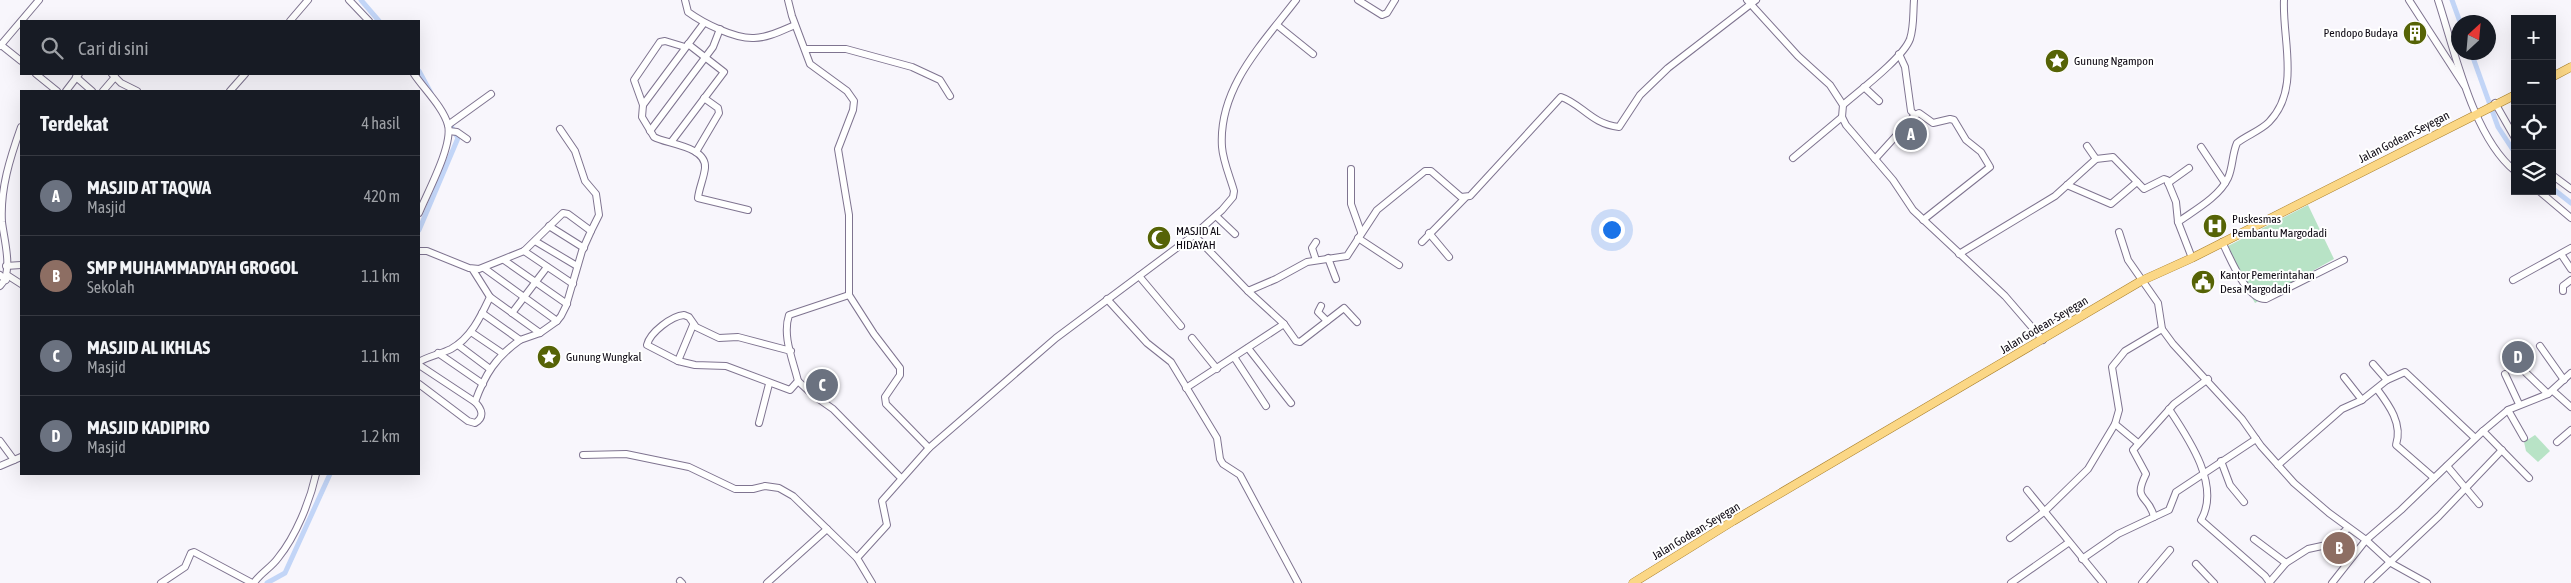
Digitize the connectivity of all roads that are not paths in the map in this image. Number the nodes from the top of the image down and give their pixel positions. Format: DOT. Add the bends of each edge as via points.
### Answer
graph roads {
  1 [pos="39,0"];
  2 [pos="308,0"];
  3 [pos="349,0"];
  4 [pos="685,0"];
  5 [pos="788,0"];
  6 [pos="1296,0"];
  7 [pos="1358,0"];
  8 [pos="1395,0"];
  9 [pos="1914,0"];
  10 [pos="2284,0"];
  11 [pos="2409,0"];
  12 [pos="2438,0"];
  13 [pos="1751,1"];
  14 [pos="22,20"];
  15 [pos="291,20"];
  16 [pos="368,20"];
  17 [pos="20,22"];
  18 [pos="704,23"];
  19 [pos="795,25"];
  20 [pos="1277,25"];
  21 [pos="720,28"];
  22 [pos="1,45"];
  23 [pos="687,45"];
  24 [pos="805,49"];
  25 [pos="1313,54"];
  26 [pos="1899,54"];
  27 [pos="706,57"];
  28 [pos="20,60"];
  29 [pos="2571,67"];
  30 [pos="37,75"];
  31 [pos="78,75"];
  32 [pos="244,75"];
  33 [pos="415,75"];
  34 [pos="2556,75"];
  35 [pos="113,76"];
  36 [pos="1864,87"];
  37 [pos="56,90"];
  38 [pos="67,90"];
  39 [pos="91,90"];
  40 [pos="104,90"];
  41 [pos="135,90"];
  42 [pos="231,90"];
  43 [pos="491,94"];
  44 [pos="2469,94"];
  45 [pos="950,96"];
  46 [pos="2511,97"];
  47 [pos="704,98"];
  48 [pos="1879,101"];
  49 [pos="2494,104"];
  50 [pos="643,105"];
  51 [pos="1843,105"];
  52 [pos="2478,112"];
  53 [pos="1915,115"];
  54 [pos="1842,117"];
  55 [pos="451,128"];
  56 [pos="560,129"];
  57 [pos="20,130"];
  58 [pos="650,131"];
  59 [pos="2511,132"];
  60 [pos="467,139"];
  61 [pos="672,141"];
  62 [pos="2087,146"];
  63 [pos="2201,147"];
  64 [pos="696,152"];
  65 [pos="1793,158"];
  66 [pos="1875,159"];
  67 [pos="2096,159"];
  68 [pos="2189,168"];
  69 [pos="2511,168"];
  70 [pos="1351,169"];
  71 [pos="2556,178"];
  72 [pos="2136,182"];
  73 [pos="2168,183"];
  74 [pos="2225,184"];
  75 [pos="2067,185"];
  76 [pos="2571,189"];
  77 [pos="2544,195"];
  78 [pos="1465,198"];
  79 [pos="420,210"];
  80 [pos="748,210"];
  81 [pos="1216,216"];
  82 [pos="2571,218"];
  83 [pos="1923,220"];
  84 [pos="2178,222"];
  85 [pos="550,226"];
  86 [pos="591,231"];
  87 [pos="2119,232"];
  88 [pos="1235,234"];
  89 [pos="1429,234"];
  90 [pos="1359,235"];
  91 [pos="1194,236"];
  92 [pos="536,241"];
  93 [pos="1316,242"];
  94 [pos="1422,242"];
  95 [pos="2222,242"];
  96 [pos="584,248"];
  97 [pos="2571,248"];
  98 [pos="420,251"];
  99 [pos="524,252"];
  100 [pos="1959,254"];
  101 [pos="2561,254"];
  102 [pos="1449,257"];
  103 [pos="1328,258"];
  104 [pos="2192,258"];
  105 [pos="504,260"];
  106 [pos="1316,260"];
  107 [pos="2344,260"];
  108 [pos="20,265"];
  109 [pos="1399,265"];
  110 [pos="6,266"];
  111 [pos="577,266"];
  112 [pos="547,267"];
  113 [pos="484,268"];
  114 [pos="473,270"];
  115 [pos="2571,270"];
  116 [pos="1138,276"];
  117 [pos="4,277"];
  118 [pos="1336,279"];
  119 [pos="2513,280"];
  120 [pos="2571,280"];
  121 [pos="2142,281"];
  122 [pos="535,282"];
  123 [pos="20,284"];
  124 [pos="572,284"];
  125 [pos="0,286"];
  126 [pos="1248,291"];
  127 [pos="2563,291"];
  128 [pos="850,294"];
  129 [pos="490,296"];
  130 [pos="524,297"];
  131 [pos="1106,299"];
  132 [pos="567,304"];
  133 [pos="1321,306"];
  134 [pos="512,313"];
  135 [pos="482,314"];
  136 [pos="557,321"];
  137 [pos="1327,321"];
  138 [pos="1357,322"];
  139 [pos="1284,324"];
  140 [pos="693,325"];
  141 [pos="1181,326"];
  142 [pos="2162,329"];
  143 [pos="471,332"];
  144 [pos="540,333"];
  145 [pos="1192,338"];
  146 [pos="520,340"];
  147 [pos="2043,340"];
  148 [pos="458,345"];
  149 [pos="2540,346"];
  150 [pos="1248,348"];
  151 [pos="791,351"];
  152 [pos="438,353"];
  153 [pos="502,353"];
  154 [pos="1234,358"];
  155 [pos="678,361"];
  156 [pos="420,363"];
  157 [pos="2373,364"];
  158 [pos="420,365"];
  159 [pos="2519,366"];
  160 [pos="490,369"];
  161 [pos="1218,369"];
  162 [pos="2571,373"];
  163 [pos="2506,374"];
  164 [pos="2344,377"];
  165 [pos="2208,380"];
  166 [pos="2387,380"];
  167 [pos="2564,380"];
  168 [pos="798,381"];
  169 [pos="483,384"];
  170 [pos="769,384"];
  171 [pos="420,385"];
  172 [pos="1186,388"];
  173 [pos="2377,389"];
  174 [pos="2550,393"];
  175 [pos="2362,400"];
  176 [pos="475,402"];
  177 [pos="1291,403"];
  178 [pos="2519,404"];
  179 [pos="1266,406"];
  180 [pos="2571,407"];
  181 [pos="2169,409"];
  182 [pos="2508,410"];
  183 [pos="759,423"];
  184 [pos="2115,424"];
  185 [pos="2571,430"];
  186 [pos="2483,431"];
  187 [pos="2475,438"];
  188 [pos="2524,438"];
  189 [pos="2256,439"];
  190 [pos="0,441"];
  191 [pos="2557,442"];
  192 [pos="2138,443"];
  193 [pos="929,448"];
  194 [pos="2502,450"];
  195 [pos="583,455"];
  196 [pos="20,457"];
  197 [pos="14,460"];
  198 [pos="2221,461"];
  199 [pos="2278,465"];
  200 [pos="0,466"];
  201 [pos="2447,466"];
  202 [pos="2204,472"];
  203 [pos="317,475"];
  204 [pos="901,478"];
  205 [pos="2434,478"];
  206 [pos="2529,478"];
  207 [pos="2465,487"];
  208 [pos="2027,490"];
  209 [pos="2244,502"];
  210 [pos="2479,504"];
  211 [pos="2044,512"];
  212 [pos="2154,517"];
  213 [pos="2348,528"];
  214 [pos="826,529"];
  215 [pos="2010,538"];
  216 [pos="2254,539"];
  217 [pos="2366,540"];
  218 [pos="2068,543"];
  219 [pos="2170,550"];
  220 [pos="857,558"];
  221 [pos="2082,559"];
  222 [pos="2286,563"];
  223 [pos="2391,563"];
  224 [pos="2196,564"];
  225 [pos="2423,581"];
  226 [pos="161,583"];
  227 [pos="253,583"];
  228 [pos="767,583"];
  229 [pos="872,583"];
  230 [pos="1298,583"];
  231 [pos="1633,583"];
  232 [pos="2011,583"];
  233 [pos="2103,583"];
  234 [pos="2142,583"];
  235 [pos="2214,583"];
  236 [pos="2270,583"];
  237 [pos="2332,583"];
  238 [pos="2368,583"];
  1 -- 14 [label="street"];
  2 -- 15 [label="street"];
  3 -- 16 [label="street"];
  4 -- 18 [label="street" via="688,12"];
  5 -- 19 [label="street"];
  6 -- 20 [label="street"];
  7 -- 8 [label="street" via="1382,15"];
  9 -- 26 [label="street" via="1911,37"];
  10 -- 74 [label="street" via="2289,63 2285,91 2276,113 2268,122 2237,143"];
  11 -- 44 [label="street"];
  12 -- 44 [label="street"];
  13 -- 51 [label="street" via="1798,56 1830,85"];
  13 -- 78 [label="street" via="1668,68 1636,99 1619,127 1588,116 1561,97"];
  17 -- 22 [label="street"];
  18 -- 21 [label="street"];
  18 -- 23 [label="street"];
  19 -- 21 [label="street" via="752,38"];
  19 -- 24 [label="street"];
  20 -- 25 [label="street"];
  20 -- 81 [label="street" via="1243,69 1224,119 1222,147 1234,194"];
  21 -- 27 [label="street"];
  22 -- 28 [label="street"];
  23 -- 27 [label="street"];
  23 -- 50 [label="street"];
  23 -- 50 [label="street" via="660,42 634,80"];
  24 -- 45 [label="street" via="846,49 912,67 940,80"];
  24 -- 128 [label="street" via="812,67 846,91 854,101 838,149 849,215"];
  26 -- 36 [label="street"];
  26 -- 53 [label="street" via="1905,67 1910,111"];
  27 -- 47 [label="street" via="724,72"];
  27 -- 58 [label="street"];
  29 -- 34 [label="main road"];
  30 -- 37 [label="street"];
  31 -- 38 [label="street"];
  31 -- 39 [label="street"];
  32 -- 42 [label="street"];
  33 -- 55 [label="street"];
  35 -- 40 [label="street"];
  35 -- 41 [label="street"];
  36 -- 48 [label="street"];
  36 -- 51 [label="street"];
  43 -- 55 [label="street"];
  44 -- 52 [label="street"];
  46 -- 49 [label="main road, Jalan Godean-Seyegan"];
  47 -- 61 [label="street"];
  47 -- 64 [label="street" via="718,108 719,113"];
  49 -- 52 [label="main road, Jalan Godean-Seyegan"];
  49 -- 59 [label="street"];
  50 -- 58 [label="street" via="642,117"];
  51 -- 54 [label="street"];
  52 -- 69 [label="street" via="2487,138 2501,160"];
  52 -- 95 [label="main road, Jalan Godean-Seyegan"];
  53 -- 66 [label="street"];
  53 -- 83 [label="street" via="1919,113 1932,123 1954,120 1966,140 1981,152 1990,167"];
  54 -- 65 [label="street"];
  54 -- 66 [label="street"];
  55 -- 60 [label="street"];
  55 -- 79 [label="street"];
  56 -- 86 [label="street" via="574,151 585,181 596,194 599,215"];
  57 -- 110 [label="street" via="2,193"];
  58 -- 61 [label="street" via="658,139"];
  61 -- 64 [label="street"];
  62 -- 67 [label="street"];
  63 -- 74 [label="street"];
  64 -- 80 [label="street" via="705,165 698,198"];
  66 -- 83 [label="street"];
  67 -- 72 [label="street" via="2116,158"];
  67 -- 75 [label="street"];
  68 -- 73 [label="street"];
  70 -- 90 [label="street" via="1351,204"];
  71 -- 76 [label="street"];
  72 -- 73 [label="street" via="2147,190 2164,179"];
  72 -- 75 [label="street" via="2111,204"];
  73 -- 84 [label="street" via="2176,202"];
  74 -- 84 [label="street"];
  75 -- 100 [label="street" via="2055,196"];
  77 -- 82 [label="street"];
  78 -- 89 [label="street"];
  78 -- 90 [label="street" via="1426,170 1385,202"];
  81 -- 88 [label="street"];
  81 -- 91 [label="street"];
  83 -- 100 [label="street"];
  84 -- 104 [label="street"];
  85 -- 86 [label="street" via="565,213"];
  85 -- 92 [label="street"];
  85 -- 96 [label="street"];
  86 -- 96 [label="street"];
  87 -- 121 [label="street" via="2128,260"];
  89 -- 94 [label="street"];
  89 -- 102 [label="street"];
  90 -- 103 [label="street" via="1347,256"];
  90 -- 109 [label="street"];
  91 -- 116 [label="street"];
  91 -- 126 [label="street"];
  92 -- 99 [label="street"];
  92 -- 111 [label="street"];
  93 -- 106 [label="street" via="1312,248"];
  95 -- 104 [label="main road, Jalan Godean-Seyegan"];
  95 -- 107 [label="street" via="2250,293 2258,298 2266,299"];
  96 -- 111 [label="street"];
  97 -- 101 [label="street"];
  98 -- 114 [label="street" via="430,252"];
  99 -- 105 [label="street"];
  99 -- 112 [label="street"];
  100 -- 147 [label="street" via="2005,296"];
  101 -- 115 [label="street"];
  101 -- 119 [label="street"];
  103 -- 106 [label="street"];
  103 -- 118 [label="street"];
  104 -- 121 [label="main road, Jalan Godean-Seyegan"];
  105 -- 113 [label="street"];
  105 -- 122 [label="street"];
  106 -- 126 [label="street"];
  108 -- 110 [label="street"];
  110 -- 117 [label="street"];
  111 -- 124 [label="street"];
  112 -- 122 [label="street"];
  112 -- 124 [label="street"];
  113 -- 114 [label="street"];
  113 -- 130 [label="street"];
  114 -- 129 [label="street"];
  116 -- 131 [label="street"];
  116 -- 141 [label="street"];
  117 -- 123 [label="street"];
  117 -- 125 [label="street"];
  120 -- 127 [label="street" via="2563,286"];
  121 -- 142 [label="street" via="2158,303"];
  121 -- 147 [label="main road, Jalan Godean-Seyegan"];
  122 -- 130 [label="street"];
  122 -- 132 [label="street"];
  124 -- 132 [label="street"];
  126 -- 139 [label="street"];
  128 -- 151 [label="street" via="789,315 786,332"];
  128 -- 193 [label="street" via="874,334 900,368 899,378 885,397 886,404"];
  129 -- 134 [label="street"];
  129 -- 135 [label="street"];
  130 -- 134 [label="street"];
  130 -- 136 [label="street"];
  131 -- 172 [label="street" via="1147,342 1168,357"];
  131 -- 193 [label="street"];
  132 -- 136 [label="street"];
  133 -- 137 [label="street" via="1318,312"];
  134 -- 144 [label="street"];
  135 -- 143 [label="street"];
  135 -- 146 [label="street"];
  136 -- 144 [label="street"];
  137 -- 138 [label="street" via="1344,308"];
  137 -- 139 [label="street" via="1300,342"];
  139 -- 150 [label="street"];
  140 -- 151 [label="street" via="719,338 738,337"];
  140 -- 155 [label="street"];
  140 -- 155 [label="street" via="690,317 678,316 647,342 649,348"];
  142 -- 165 [label="street"];
  142 -- 184 [label="street" via="2125,351 2112,367 2119,400"];
  143 -- 148 [label="street"];
  143 -- 153 [label="street"];
  144 -- 146 [label="street"];
  145 -- 161 [label="street"];
  146 -- 153 [label="street"];
  147 -- 231 [label="main road, Jalan Godean-Seyegan"];
  148 -- 152 [label="street"];
  148 -- 160 [label="street"];
  149 -- 167 [label="street"];
  150 -- 154 [label="street"];
  150 -- 177 [label="street"];
  151 -- 168 [label="street"];
  152 -- 156 [label="street"];
  152 -- 169 [label="street"];
  153 -- 160 [label="street"];
  154 -- 161 [label="street"];
  154 -- 179 [label="street"];
  155 -- 170 [label="street" via="726,366"];
  157 -- 166 [label="street"];
  158 -- 176 [label="street"];
  159 -- 174 [label="street"];
  160 -- 169 [label="street"];
  161 -- 172 [label="street"];
  162 -- 167 [label="street"];
  163 -- 178 [label="street"];
  164 -- 175 [label="street"];
  165 -- 181 [label="street"];
  165 -- 189 [label="street"];
  166 -- 173 [label="street"];
  166 -- 187 [label="street" via="2402,372 2409,374"];
  167 -- 174 [label="street"];
  168 -- 170 [label="street" via="790,390"];
  168 -- 204 [label="street" via="833,409"];
  169 -- 176 [label="street"];
  170 -- 183 [label="street"];
  171 -- 176 [label="street" via="472,423 481,416 480,407"];
  172 -- 230 [label="street" via="1217,438 1221,461 1240,475"];
  173 -- 175 [label="street"];
  173 -- 205 [label="street" via="2391,408 2399,437 2396,445"];
  174 -- 178 [label="street"];
  174 -- 180 [label="street"];
  175 -- 199 [label="street" via="2342,409"];
  178 -- 182 [label="street"];
  181 -- 192 [label="street"];
  181 -- 202 [label="street"];
  182 -- 186 [label="street"];
  182 -- 188 [label="street"];
  184 -- 192 [label="street"];
  184 -- 211 [label="street" via="2088,469"];
  185 -- 191 [label="street"];
  186 -- 187 [label="street"];
  186 -- 194 [label="street"];
  187 -- 201 [label="street"];
  189 -- 198 [label="street"];
  189 -- 199 [label="street"];
  190 -- 197 [label="street"];
  192 -- 212 [label="street" via="2134,450 2146,474 2138,488"];
  193 -- 204 [label="street"];
  194 -- 206 [label="street"];
  194 -- 207 [label="street"];
  195 -- 214 [label="street" via="626,454 689,467 735,489 780,488 793,496"];
  196 -- 197 [label="street"];
  197 -- 200 [label="street"];
  198 -- 202 [label="street"];
  198 -- 209 [label="street" via="2230,485"];
  199 -- 213 [label="street"];
  201 -- 205 [label="street"];
  201 -- 207 [label="street"];
  202 -- 212 [label="street" via="2176,492 2169,510"];
  202 -- 236 [label="street" via="2206,512 2201,520"];
  203 -- 227 [label="street" via="279,557"];
  204 -- 220 [label="street" via="882,501 887,520 885,528"];
  205 -- 217 [label="street"];
  207 -- 210 [label="street"];
  207 -- 223 [label="street"];
  208 -- 211 [label="street"];
  211 -- 215 [label="street"];
  211 -- 218 [label="street"];
  212 -- 221 [label="street" via="2118,534"];
  213 -- 217 [label="street"];
  213 -- 222 [label="street" via="2331,544 2308,549"];
  214 -- 220 [label="street"];
  214 -- 228 [label="street"];
  216 -- 222 [label="street"];
  217 -- 223 [label="street"];
  217 -- 237 [label="street"];
  218 -- 221 [label="street"];
  218 -- 232 [label="street"];
  219 -- 234 [label="street"];
  220 -- 229 [label="street"];
  221 -- 233 [label="street"];
  222 -- 236 [label="street"];
  223 -- 225 [label="street"];
  223 -- 238 [label="street"];
  224 -- 235 [label="street"];
  226 -- 227 [label="street" via="185,567 194,552"];
}
